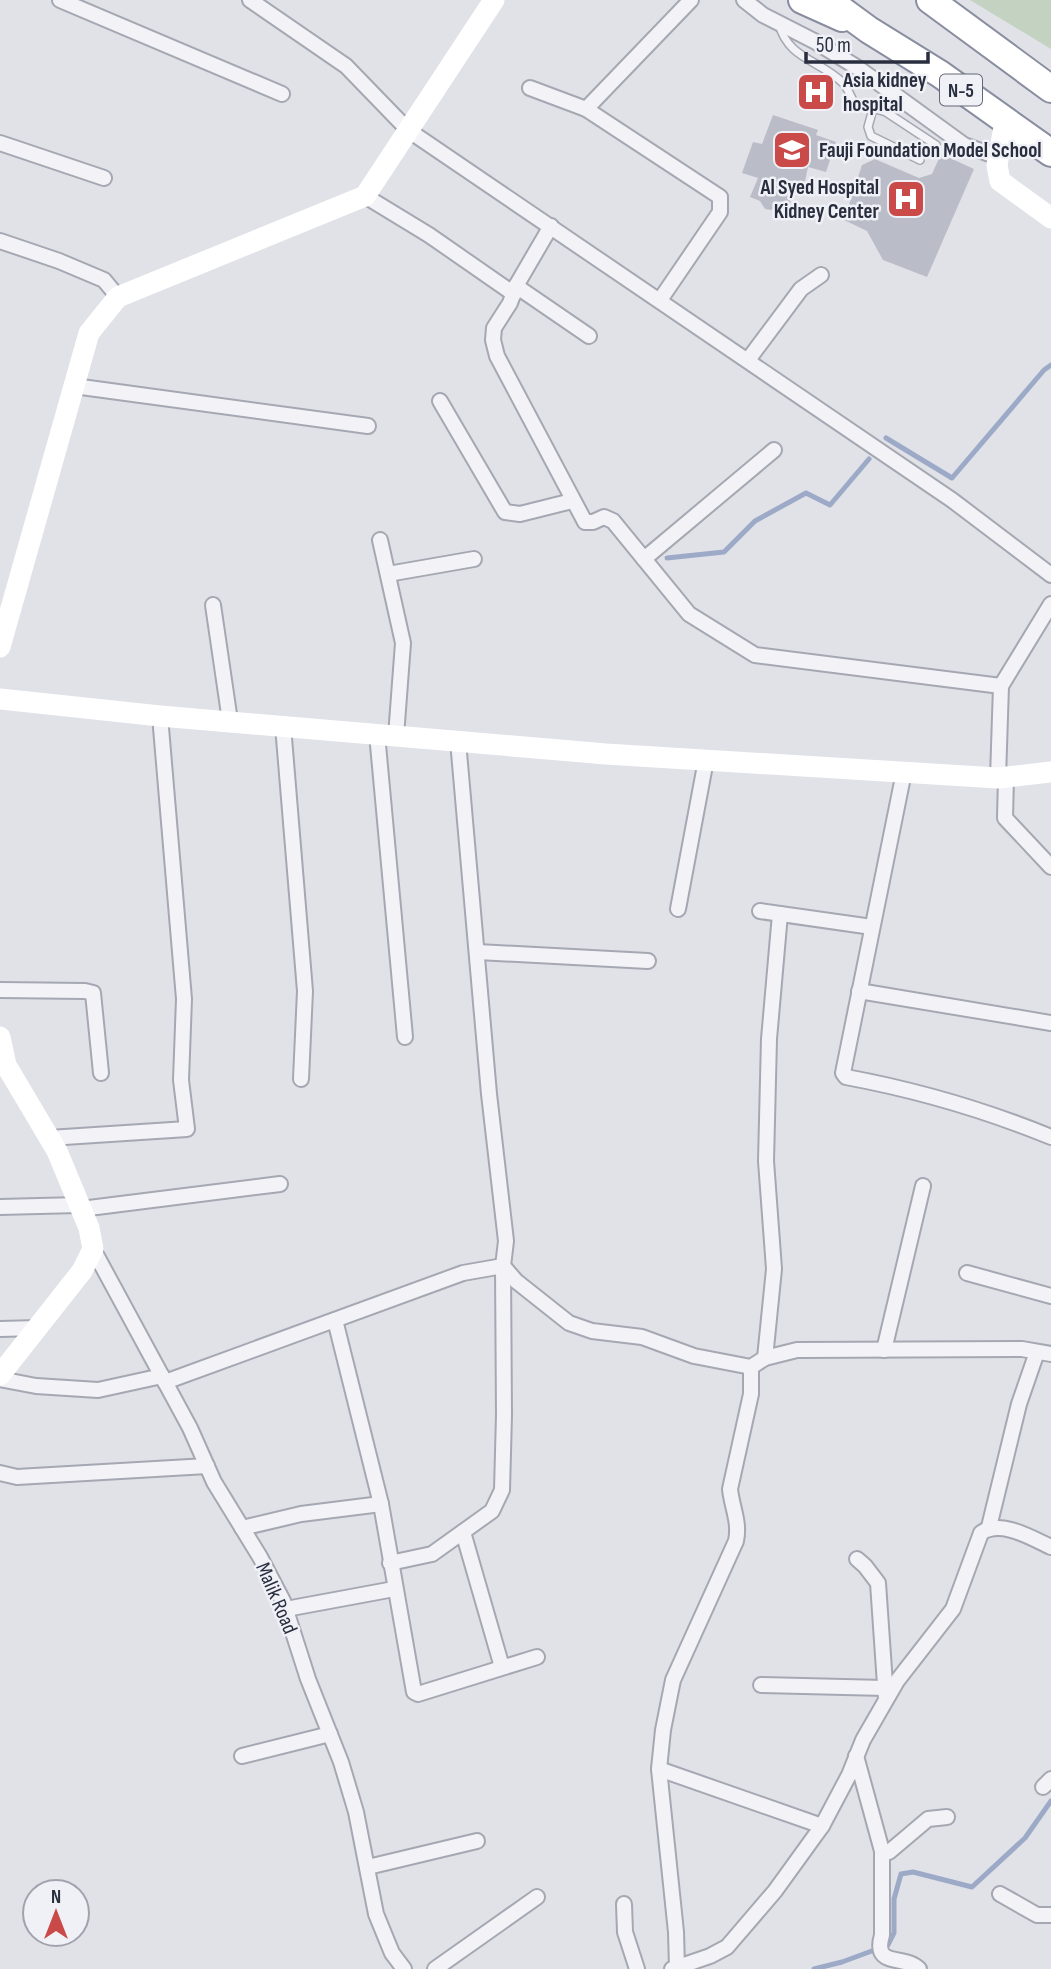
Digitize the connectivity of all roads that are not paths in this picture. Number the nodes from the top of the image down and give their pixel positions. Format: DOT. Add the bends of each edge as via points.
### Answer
graph roads {
  1 [pos="61,0"];
  2 [pos="250,0"];
  3 [pos="494,0"];
  4 [pos="691,0"];
  5 [pos="744,0"];
  6 [pos="802,0"];
  7 [pos="828,0"];
  8 [pos="930,0"];
  9 [pos="779,23"];
  10 [pos="869,30"];
  11 [pos="530,88"];
  12 [pos="1051,89"];
  13 [pos="282,94"];
  14 [pos="586,109"];
  15 [pos="873,109"];
  16 [pos="1005,122"];
  17 [pos="408,130"];
  18 [pos="0,143"];
  19 [pos="936,145"];
  20 [pos="1051,153"];
  21 [pos="998,157"];
  22 [pos="920,160"];
  23 [pos="104,178"];
  24 [pos="365,196"];
  25 [pos="1051,218"];
  26 [pos="551,226"];
  27 [pos="0,241"];
  28 [pos="821,275"];
  29 [pos="515,290"];
  30 [pos="118,297"];
  31 [pos="660,300"];
  32 [pos="589,336"];
  33 [pos="748,360"];
  34 [pos="74,387"];
  35 [pos="440,401"];
  36 [pos="368,426"];
  37 [pos="774,450"];
  38 [pos="572,501"];
  39 [pos="380,540"];
  40 [pos="474,559"];
  41 [pos="644,559"];
  42 [pos="388,573"];
  43 [pos="1051,575"];
  44 [pos="1051,604"];
  45 [pos="213,605"];
  46 [pos="0,647"];
  47 [pos="1001,685"];
  48 [pos="0,699"];
  49 [pos="160,716"];
  50 [pos="230,722"];
  51 [pos="283,726"];
  52 [pos="387,735"];
  53 [pos="458,741"];
  54 [pos="706,760"];
  55 [pos="904,772"];
  56 [pos="1051,772"];
  57 [pos="1002,777"];
  58 [pos="1051,867"];
  59 [pos="678,909"];
  60 [pos="760,911"];
  61 [pos="780,914"];
  62 [pos="872,927"];
  63 [pos="478,952"];
  64 [pos="648,961"];
  65 [pos="0,990"];
  66 [pos="859,991"];
  67 [pos="1051,1023"];
  68 [pos="0,1037"];
  69 [pos="405,1038"];
  70 [pos="101,1073"];
  71 [pos="301,1079"];
  72 [pos="1051,1137"];
  73 [pos="49,1138"];
  74 [pos="279,1184"];
  75 [pos="923,1186"];
  76 [pos="0,1207"];
  77 [pos="80,1207"];
  78 [pos="93,1249"];
  79 [pos="503,1266"];
  80 [pos="967,1273"];
  81 [pos="1051,1296"];
  82 [pos="335,1320"];
  83 [pos="38,1328"];
  84 [pos="0,1329"];
  85 [pos="884,1350"];
  86 [pos="1044,1353"];
  87 [pos="765,1358"];
  88 [pos="751,1367"];
  89 [pos="0,1377"];
  90 [pos="164,1379"];
  91 [pos="207,1466"];
  92 [pos="0,1473"];
  93 [pos="381,1504"];
  94 [pos="989,1527"];
  95 [pos="242,1528"];
  96 [pos="463,1532"];
  97 [pos="1051,1546"];
  98 [pos="857,1559"];
  99 [pos="390,1563"];
  100 [pos="394,1589"];
  101 [pos="286,1609"];
  102 [pos="537,1657"];
  103 [pos="502,1667"];
  104 [pos="761,1685"];
  105 [pos="885,1694"];
  106 [pos="330,1734"];
  107 [pos="242,1756"];
  108 [pos="856,1756"];
  109 [pos="659,1769"];
  110 [pos="947,1818"];
  111 [pos="822,1826"];
  112 [pos="477,1841"];
  113 [pos="883,1851"];
  114 [pos="368,1867"];
  115 [pos="1000,1894"];
  116 [pos="537,1897"];
  117 [pos="624,1904"];
  118 [pos="1051,1915"];
  119 [pos="674,1968"];
  120 [pos="404,1969"];
  121 [pos="435,1969"];
  122 [pos="637,1969"];
  123 [pos="919,1969"];
  1 -- 13 [label="street"];
  2 -- 17 [label="street" via="345,66"];
  3 -- 17 [label="street"];
  4 -- 14 [label="street"];
  5 -- 9 [label="street"];
  6 -- 10 [label="highway"];
  7 -- 10 [label="highway, N-5"];
  8 -- 12 [label="highway, N-5"];
  9 -- 15 [label="lane" via="783,39 796,52 843,82 854,102"];
  9 -- 21 [label="street" via="858,68 964,145"];
  10 -- 16 [label="highway, N-5"];
  11 -- 14 [label="street"];
  14 -- 31 [label="street" via="720,197 720,212"];
  15 -- 19 [label="lane" via="886,112"];
  15 -- 22 [label="lane" via="867,130 871,136"];
  16 -- 20 [label="highway, N-5"];
  16 -- 21 [label="street"];
  17 -- 24 [label="street"];
  17 -- 26 [label="street"];
  18 -- 23 [label="street"];
  21 -- 25 [label="street" via="1000,181"];
  24 -- 29 [label="street"];
  24 -- 30 [label="street"];
  26 -- 29 [label="street"];
  26 -- 31 [label="street"];
  27 -- 30 [label="street" via="104,280"];
  28 -- 33 [label="street" via="801,289"];
  29 -- 32 [label="street"];
  29 -- 38 [label="street" via="494,328 497,356"];
  30 -- 34 [label="street" via="89,333"];
  31 -- 33 [label="street"];
  33 -- 43 [label="street" via="952,500"];
  34 -- 36 [label="street"];
  34 -- 46 [label="street"];
  35 -- 38 [label="street" via="505,512 520,514"];
  37 -- 41 [label="street"];
  38 -- 41 [label="street" via="585,522 604,517 613,521"];
  39 -- 42 [label="street"];
  40 -- 42 [label="street"];
  41 -- 47 [label="street" via="689,614 755,654"];
  42 -- 52 [label="street" via="403,643"];
  44 -- 47 [label="street"];
  45 -- 50 [label="street"];
  47 -- 57 [label="street"];
  48 -- 49 [label="street"];
  49 -- 50 [label="street"];
  49 -- 73 [label="street" via="184,999 181,1080 187,1129"];
  50 -- 51 [label="street"];
  51 -- 52 [label="street"];
  51 -- 71 [label="street" via="305,991"];
  52 -- 53 [label="street"];
  52 -- 69 [label="street"];
  53 -- 54 [label="street"];
  53 -- 63 [label="street"];
  54 -- 55 [label="street"];
  54 -- 59 [label="street"];
  55 -- 57 [label="street"];
  55 -- 62 [label="street"];
  56 -- 57 [label="street"];
  57 -- 58 [label="street" via="1005,818"];
  60 -- 61 [label="street"];
  61 -- 62 [label="street"];
  61 -- 87 [label="street" via="769,1039 766,1161 774,1269"];
  62 -- 66 [label="street"];
  63 -- 64 [label="street"];
  63 -- 79 [label="street" via="506,1241"];
  65 -- 70 [label="street" via="93,993"];
  66 -- 67 [label="street"];
  66 -- 72 [label="street" via="843,1073 846,1077 953,1101"];
  68 -- 73 [label="street" via="6,1065"];
  73 -- 77 [label="street"];
  74 -- 77 [label="street"];
  75 -- 85 [label="street"];
  76 -- 77 [label="street"];
  77 -- 78 [label="street"];
  78 -- 83 [label="street" via="82,1271"];
  78 -- 90 [label="street, Malik Road"];
  79 -- 82 [label="street" via="464,1273"];
  79 -- 88 [label="street" via="516,1282 569,1323 592,1331 642,1337 694,1356"];
  79 -- 96 [label="street" via="502,1490 492,1511"];
  80 -- 81 [label="street"];
  82 -- 90 [label="street"];
  82 -- 93 [label="street"];
  83 -- 84 [label="street"];
  83 -- 89 [label="street"];
  85 -- 86 [label="street" via="1022,1349"];
  85 -- 87 [label="street" via="797,1350"];
  86 -- 94 [label="street" via="1019,1404"];
  87 -- 88 [label="street"];
  88 -- 109 [label="street" via="751,1394 730,1489 737,1517 736,1541 673,1680"];
  89 -- 90 [label="street" via="36,1387 98,1390"];
  90 -- 91 [label="street, Malik Road"];
  91 -- 92 [label="street" via="17,1477"];
  91 -- 95 [label="street, Malik Road"];
  93 -- 95 [label="street" via="301,1514"];
  93 -- 99 [label="street"];
  94 -- 97 [label="street" via="1011,1530"];
  94 -- 105 [label="street" via="975,1546 953,1609"];
  95 -- 101 [label="street, Malik Road"];
  96 -- 99 [label="street" via="432,1553"];
  96 -- 103 [label="street"];
  98 -- 105 [label="street" via="878,1584"];
  99 -- 100 [label="street"];
  100 -- 101 [label="street"];
  100 -- 103 [label="street" via="414,1692"];
  101 -- 106 [label="street, Malik Road"];
  102 -- 103 [label="street"];
  104 -- 105 [label="street"];
  105 -- 108 [label="street"];
  106 -- 107 [label="street"];
  106 -- 114 [label="street, Malik Road" via="356,1812"];
  108 -- 111 [label="street"];
  108 -- 113 [label="street"];
  109 -- 111 [label="street"];
  109 -- 119 [label="street" via="676,1932"];
  110 -- 113 [label="street" via="928,1819 889,1852"];
  111 -- 119 [label="street" via="727,1947"];
  112 -- 114 [label="street"];
  113 -- 123 [label="street" via="880,1948 891,1962 914,1964"];
  114 -- 120 [label="street, Malik Road" via="376,1914"];
  115 -- 118 [label="street" via="1037,1915"];
  116 -- 121 [label="street"];
  117 -- 122 [label="street" via="625,1932"];
}
